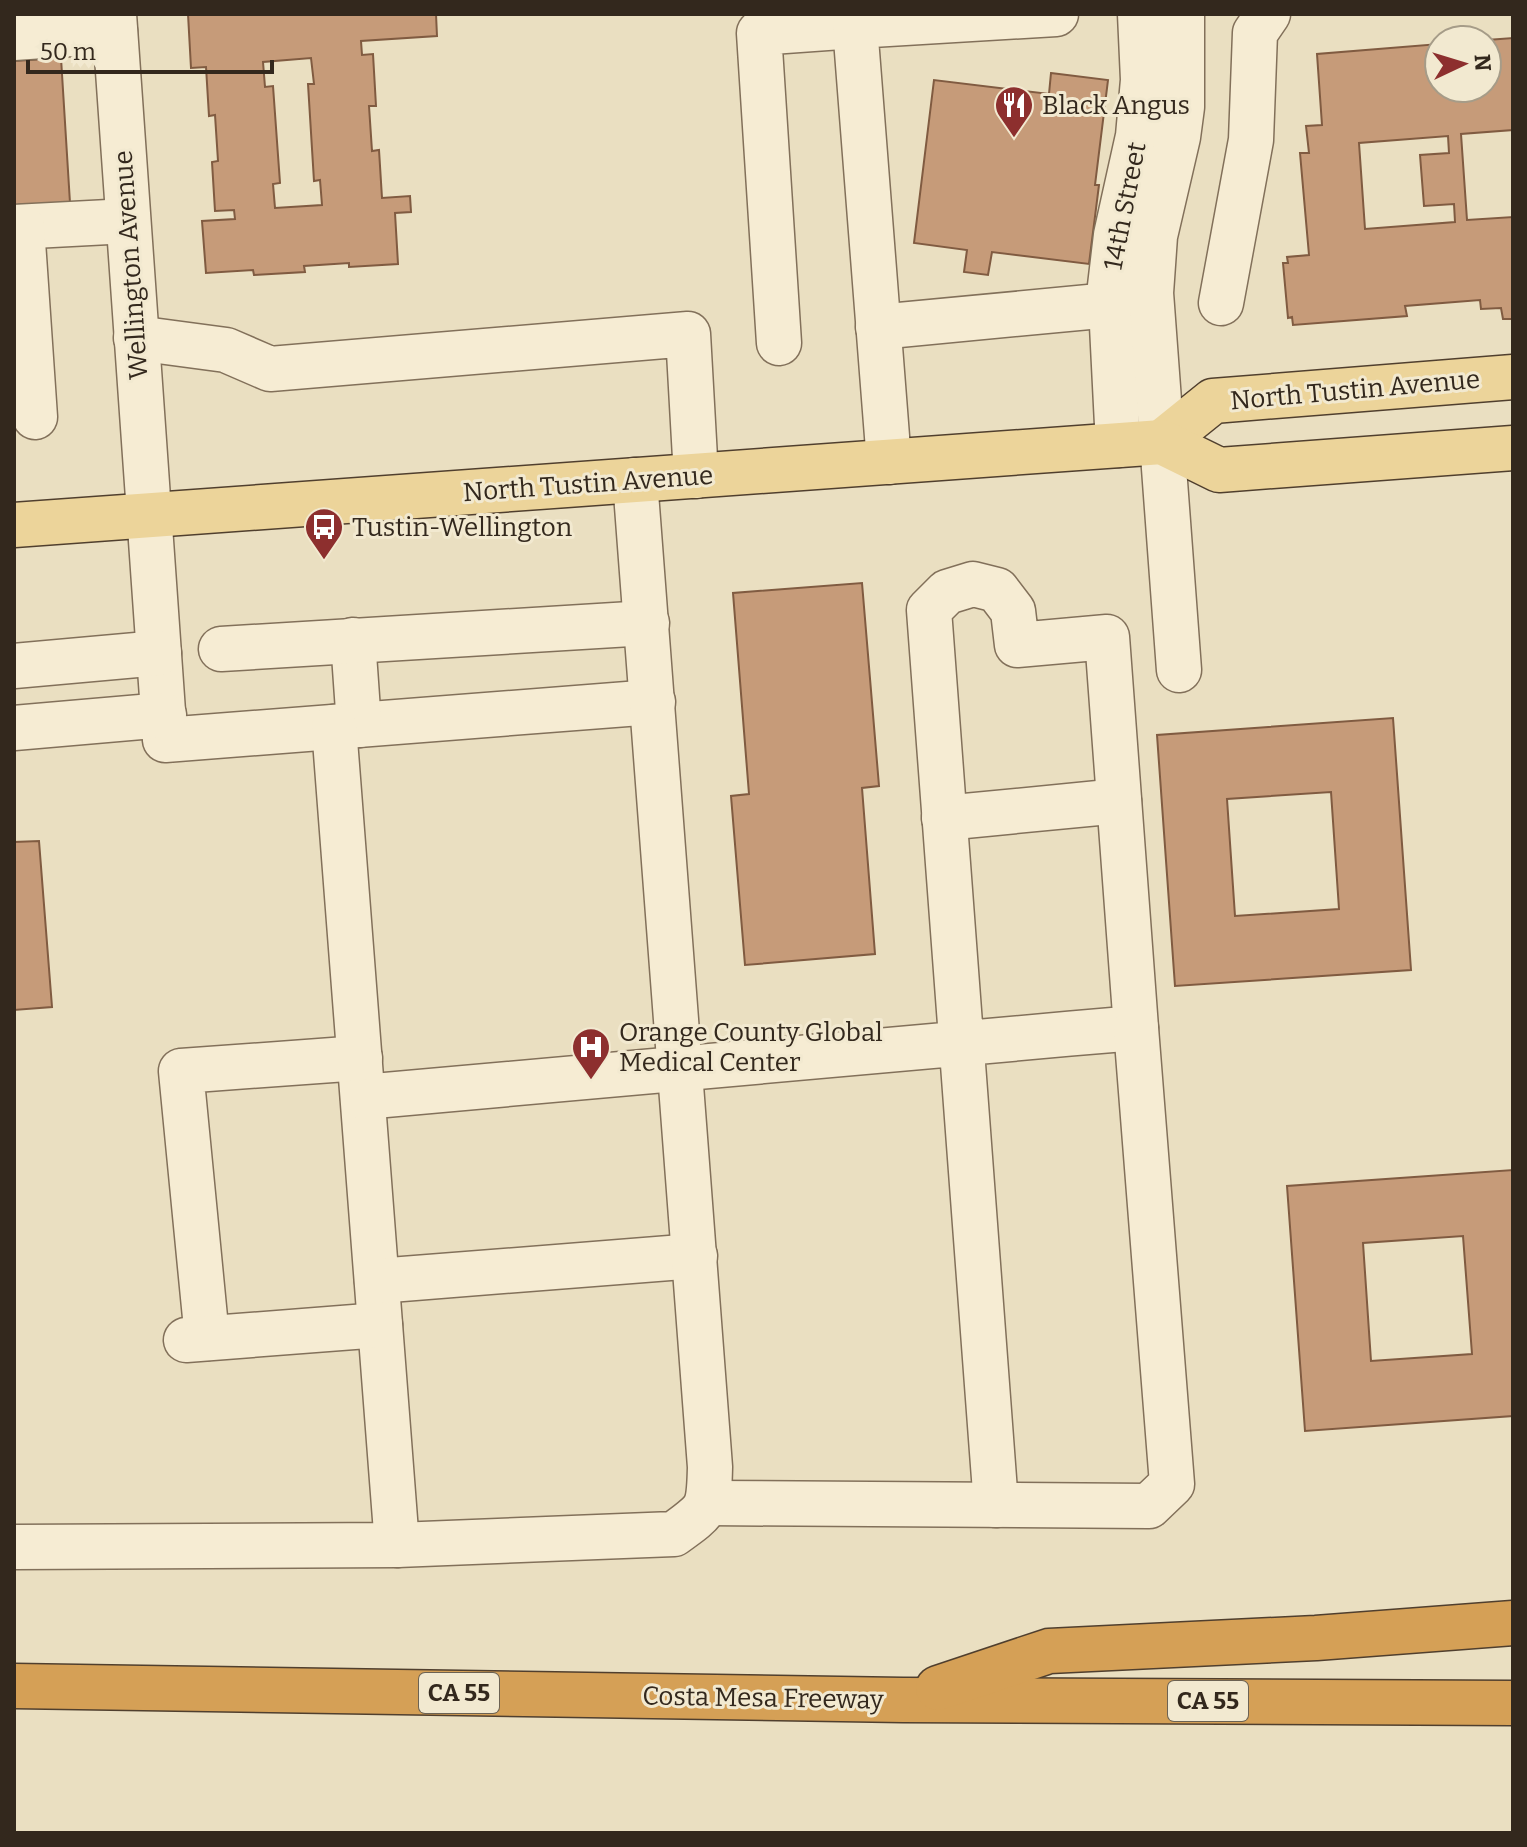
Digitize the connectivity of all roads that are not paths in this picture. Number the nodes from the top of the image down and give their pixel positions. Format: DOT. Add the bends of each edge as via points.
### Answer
graph roads {
  1 [pos="1056,14"];
  2 [pos="1140,14"];
  3 [pos="1182,14"];
  4 [pos="1268,14"];
  5 [pos="114,22"];
  6 [pos="855,26"];
  7 [pos="14,38"];
  8 [pos="1148,180"];
  9 [pos="128,221"];
  10 [pos="18,227"];
  11 [pos="1221,303"];
  12 [pos="1110,305"];
  13 [pos="878,327"];
  14 [pos="136,338"];
  15 [pos="779,343"];
  16 [pos="1513,377"];
  17 [pos="35,417"];
  18 [pos="1162,442"];
  19 [pos="1118,445"];
  20 [pos="1513,448"];
  21 [pos="889,462"];
  22 [pos="696,476"];
  23 [pos="635,480"];
  24 [pos="148,516"];
  25 [pos="14,525"];
  26 [pos="647,623"];
  27 [pos="353,640"];
  28 [pos="221,649"];
  29 [pos="159,653"];
  30 [pos="14,666"];
  31 [pos="1179,670"];
  32 [pos="653,702"];
  33 [pos="164,715"];
  34 [pos="346,726"];
  35 [pos="14,728"];
  36 [pos="1119,801"];
  37 [pos="944,818"];
  38 [pos="1136,1028"];
  39 [pos="960,1043"];
  40 [pos="680,1068"];
  41 [pos="361,1078"];
  42 [pos="695,1256"];
  43 [pos="377,1281"];
  44 [pos="380,1325"];
  45 [pos="709,1503"];
  46 [pos="996,1505"];
  47 [pos="397,1545"];
  48 [pos="14,1547"];
  49 [pos="1513,1623"];
  50 [pos="14,1686"];
  51 [pos="903,1700"];
  52 [pos="1513,1703"];
  1 -- 6 [label="street"];
  2 -- 8 [label="street, 14th Street" via="1143,80 1138,136"];
  3 -- 8 [label="street, 14th Street" via="1182,107"];
  4 -- 11 [label="street" via="1255,33 1251,140"];
  5 -- 7 [label="street"];
  5 -- 9 [label="street, Wellington Avenue"];
  6 -- 13 [label="street"];
  6 -- 15 [label="street" via="759,33"];
  8 -- 12 [label="street, 14th Street" via="1114,247"];
  8 -- 18 [label="street, 14th Street" via="1155,236 1151,293"];
  9 -- 10 [label="street"];
  9 -- 14 [label="street, Wellington Avenue"];
  10 -- 17 [label="street"];
  12 -- 13 [label="street"];
  12 -- 19 [label="street, 14th Street"];
  13 -- 21 [label="street"];
  14 -- 22 [label="street" via="226,350 270,369 688,334"];
  14 -- 24 [label="street, Wellington Avenue"];
  16 -- 18 [label="main road, North Tustin Avenue" via="1213,401"];
  18 -- 19 [label="main road, North Tustin Avenue"];
  18 -- 20 [label="main road" via="1219,470"];
  18 -- 31 [label="street, 14th Street"];
  19 -- 21 [label="main road, North Tustin Avenue"];
  21 -- 22 [label="main road, North Tustin Avenue"];
  22 -- 23 [label="main road, North Tustin Avenue"];
  23 -- 24 [label="main road, North Tustin Avenue"];
  23 -- 26 [label="street"];
  24 -- 25 [label="main road, North Tustin Avenue"];
  24 -- 29 [label="street, Wellington Avenue"];
  26 -- 27 [label="street"];
  26 -- 32 [label="street"];
  27 -- 28 [label="street"];
  27 -- 34 [label="street"];
  29 -- 30 [label="street"];
  29 -- 33 [label="street, Wellington Avenue"];
  32 -- 34 [label="street"];
  32 -- 40 [label="street"];
  33 -- 34 [label="street" via="165,740"];
  33 -- 35 [label="street"];
  34 -- 41 [label="street"];
  36 -- 37 [label="street"];
  36 -- 37 [label="street" via="1107,637 1017,645 1013,611 997,590 973,584 947,592 929,610"];
  36 -- 38 [label="street"];
  37 -- 39 [label="street"];
  38 -- 39 [label="street"];
  38 -- 46 [label="street" via="1172,1484 1149,1506"];
  39 -- 40 [label="street"];
  39 -- 46 [label="street"];
  40 -- 41 [label="street"];
  40 -- 42 [label="street"];
  41 -- 43 [label="street"];
  41 -- 44 [label="street" via="181,1071 196,1339"];
  42 -- 43 [label="street"];
  42 -- 45 [label="street"];
  43 -- 44 [label="street"];
  44 -- 47 [label="street"];
  45 -- 46 [label="street"];
  45 -- 47 [label="street" via="674,1534"];
  47 -- 48 [label="street"];
  49 -- 51 [label="highway" via="1049,1651"];
  50 -- 51 [label="highway, Costa Mesa Freeway / CA 55"];
  51 -- 52 [label="highway, Costa Mesa Freeway / CA 55"];
}
